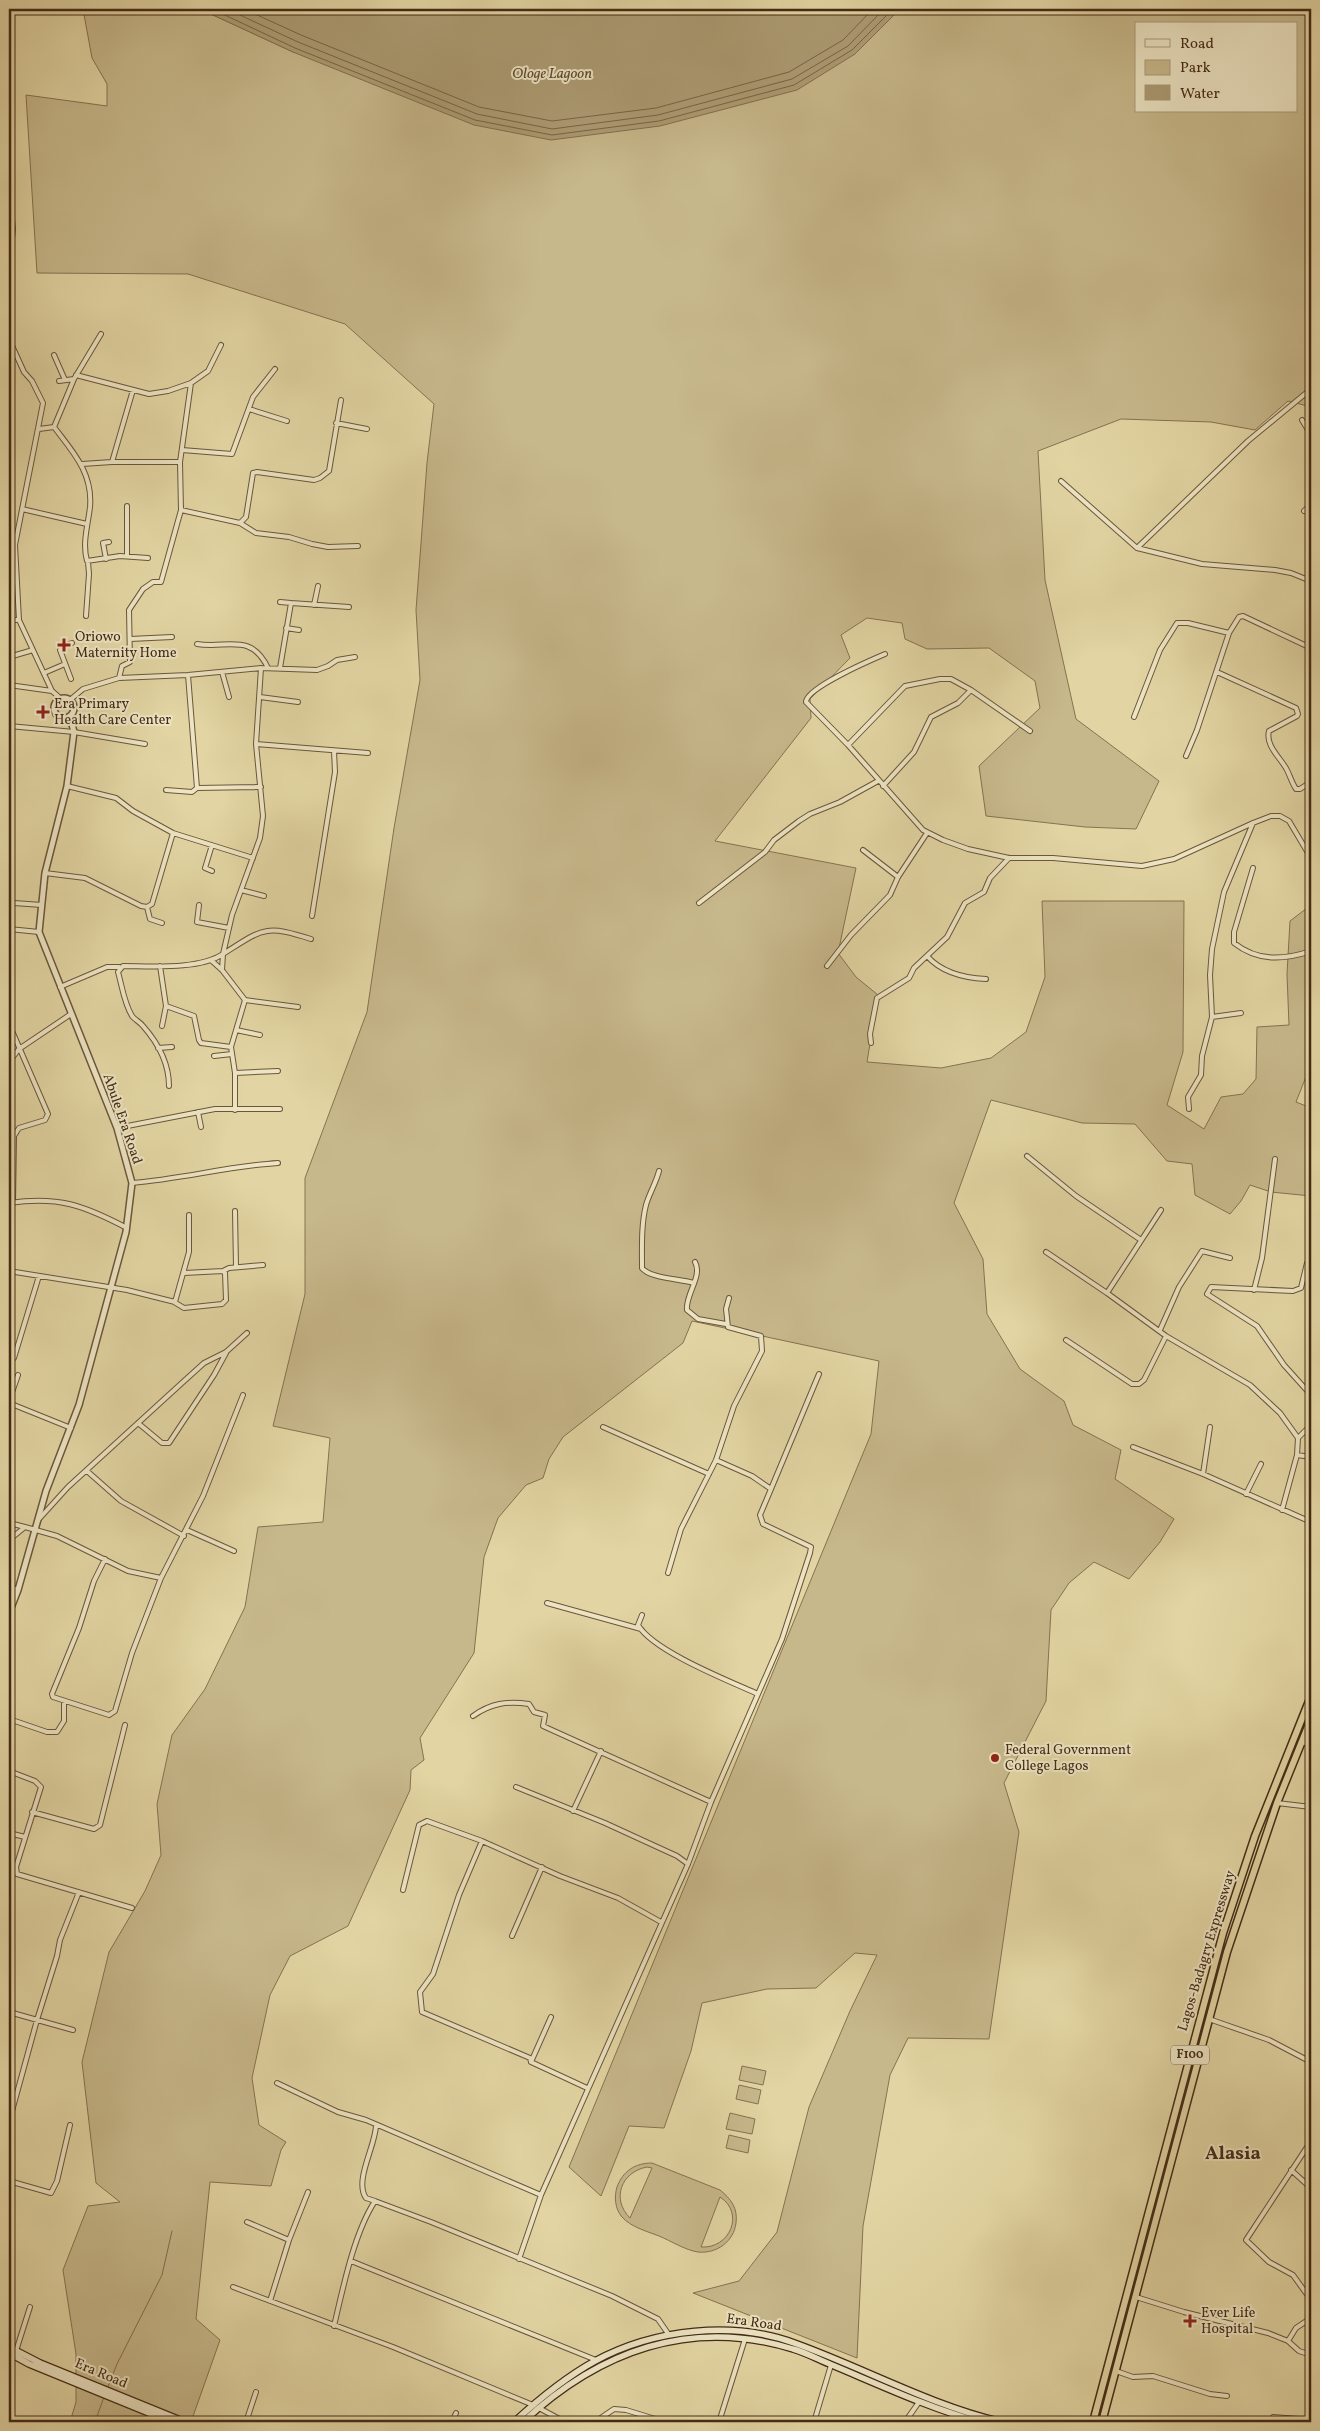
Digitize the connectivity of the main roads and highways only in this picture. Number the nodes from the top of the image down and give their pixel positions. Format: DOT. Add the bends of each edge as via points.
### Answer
graph roads {
  1 [pos="1311,1696"];
  2 [pos="1311,1719"];
  3 [pos="708,2334"];
  4 [pos="9,2347"];
  5 [pos="9,2353"];
  6 [pos="100,2389"];
  7 [pos="536,2407"];
  8 [pos="174,2421"];
  9 [pos="185,2422"];
  10 [pos="514,2422"];
  11 [pos="523,2422"];
  12 [pos="980,2422"];
  13 [pos="1002,2422"];
  14 [pos="1093,2422"];
  15 [pos="1102,2422"];
  1 -- 14 [label="highway, Lagos-Badagry Expressway / F100" via="1255,1836 1223,1933"];
  2 -- 15 [label="highway, Lagos-Badagry Expressway / F100" via="1277,1803 1227,1952"];
  3 -- 7 [label="main road" via="627,2353 600,2365"];
  3 -- 7 [label="main road, Era Road" via="669,2335 637,2343 596,2360 566,2379"];
  3 -- 12 [label="main road" via="795,2350 919,2402"];
  3 -- 13 [label="main road, Era Road" via="760,2334 797,2343 961,2411"];
  4 -- 6 [label="main road, Era Road"];
  5 -- 6 [label="main road" via="29,2364"];
  6 -- 8 [label="main road, Era Road"];
  7 -- 10 [label="main road, Era Road"];
  7 -- 11 [label="main road"];
  8 -- 9 [label="main road, Era Road"];
}
